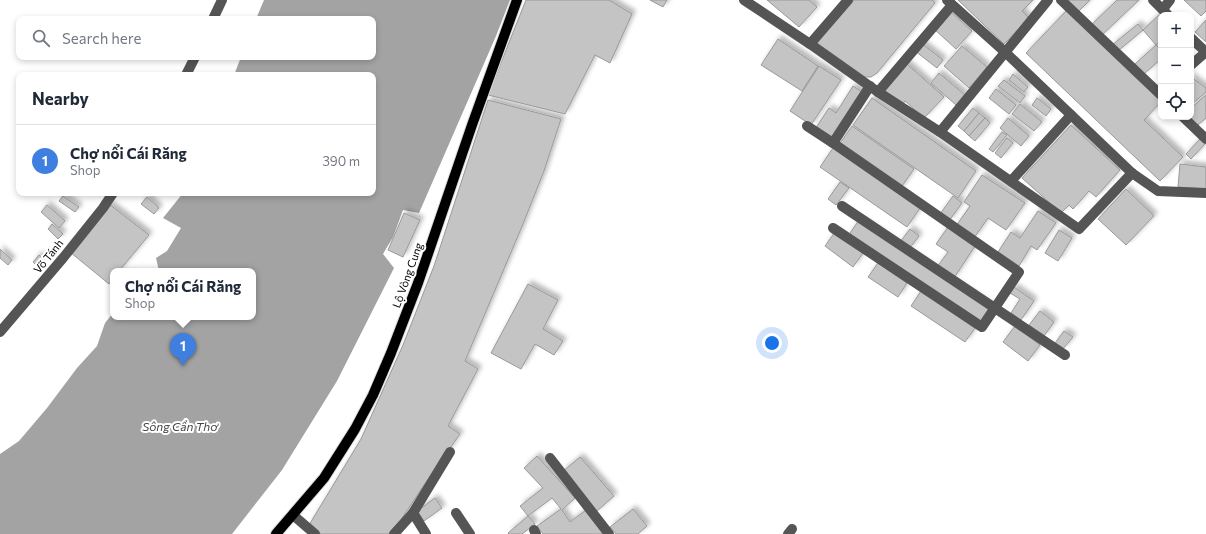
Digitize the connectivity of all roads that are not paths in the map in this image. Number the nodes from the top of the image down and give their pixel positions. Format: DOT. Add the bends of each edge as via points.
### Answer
graph roads {
  1 [pos="222,0"];
  2 [pos="517,0"];
  3 [pos="744,0"];
  4 [pos="848,0"];
  5 [pos="1048,0"];
  6 [pos="1061,0"];
  7 [pos="1153,0"];
  8 [pos="1170,0"];
  9 [pos="950,2"];
  10 [pos="1166,12"];
  11 [pos="214,16"];
  12 [pos="1194,41"];
  13 [pos="810,44"];
  14 [pos="1005,52"];
  15 [pos="194,60"];
  16 [pos="1194,62"];
  17 [pos="188,72"];
  18 [pos="874,89"];
  19 [pos="1158,92"];
  20 [pos="1071,115"];
  21 [pos="1186,120"];
  22 [pos="807,126"];
  23 [pos="940,132"];
  24 [pos="1206,139"];
  25 [pos="833,143"];
  26 [pos="1132,173"];
  27 [pos="1011,181"];
  28 [pos="1206,193"];
  29 [pos="111,196"];
  30 [pos="842,206"];
  31 [pos="832,228"];
  32 [pos="995,308"];
  33 [pos="0,332"];
  34 [pos="1065,355"];
  35 [pos="450,452"];
  36 [pos="550,458"];
  37 [pos="413,513"];
  38 [pos="456,513"];
  39 [pos="293,515"];
  40 [pos="276,534"];
  41 [pos="315,534"];
  42 [pos="394,534"];
  43 [pos="426,534"];
  44 [pos="470,534"];
  45 [pos="609,534"];
  1 -- 11 [label="street"];
  2 -- 39 [label="main road, Lộ Vòng Cung" via="418,283 373,395 324,478"];
  3 -- 13 [label="street"];
  4 -- 13 [label="street"];
  5 -- 14 [label="street"];
  6 -- 19 [label="street"];
  7 -- 10 [label="street"];
  8 -- 10 [label="street"];
  9 -- 14 [label="street"];
  9 -- 18 [label="street"];
  12 -- 16 [label="street" via="1206,52"];
  13 -- 18 [label="street"];
  14 -- 20 [label="street"];
  14 -- 23 [label="street"];
  15 -- 17 [label="street"];
  18 -- 23 [label="street"];
  18 -- 25 [label="street"];
  20 -- 26 [label="street"];
  20 -- 27 [label="street"];
  21 -- 24 [label="street"];
  22 -- 25 [label="street"];
  23 -- 27 [label="street"];
  25 -- 32 [label="street" via="1019,272"];
  26 -- 27 [label="street" via="1079,229"];
  26 -- 28 [label="street" via="1158,191"];
  29 -- 33 [label="street, Võ Tánh" via="63,258"];
  30 -- 32 [label="street"];
  31 -- 32 [label="street" via="982,328"];
  32 -- 34 [label="street"];
  35 -- 37 [label="street"];
  36 -- 45 [label="street"];
  37 -- 42 [label="street"];
  37 -- 43 [label="street"];
  38 -- 44 [label="street"];
  39 -- 40 [label="main road, Lộ Vòng Cung"];
  39 -- 41 [label="street"];
}
